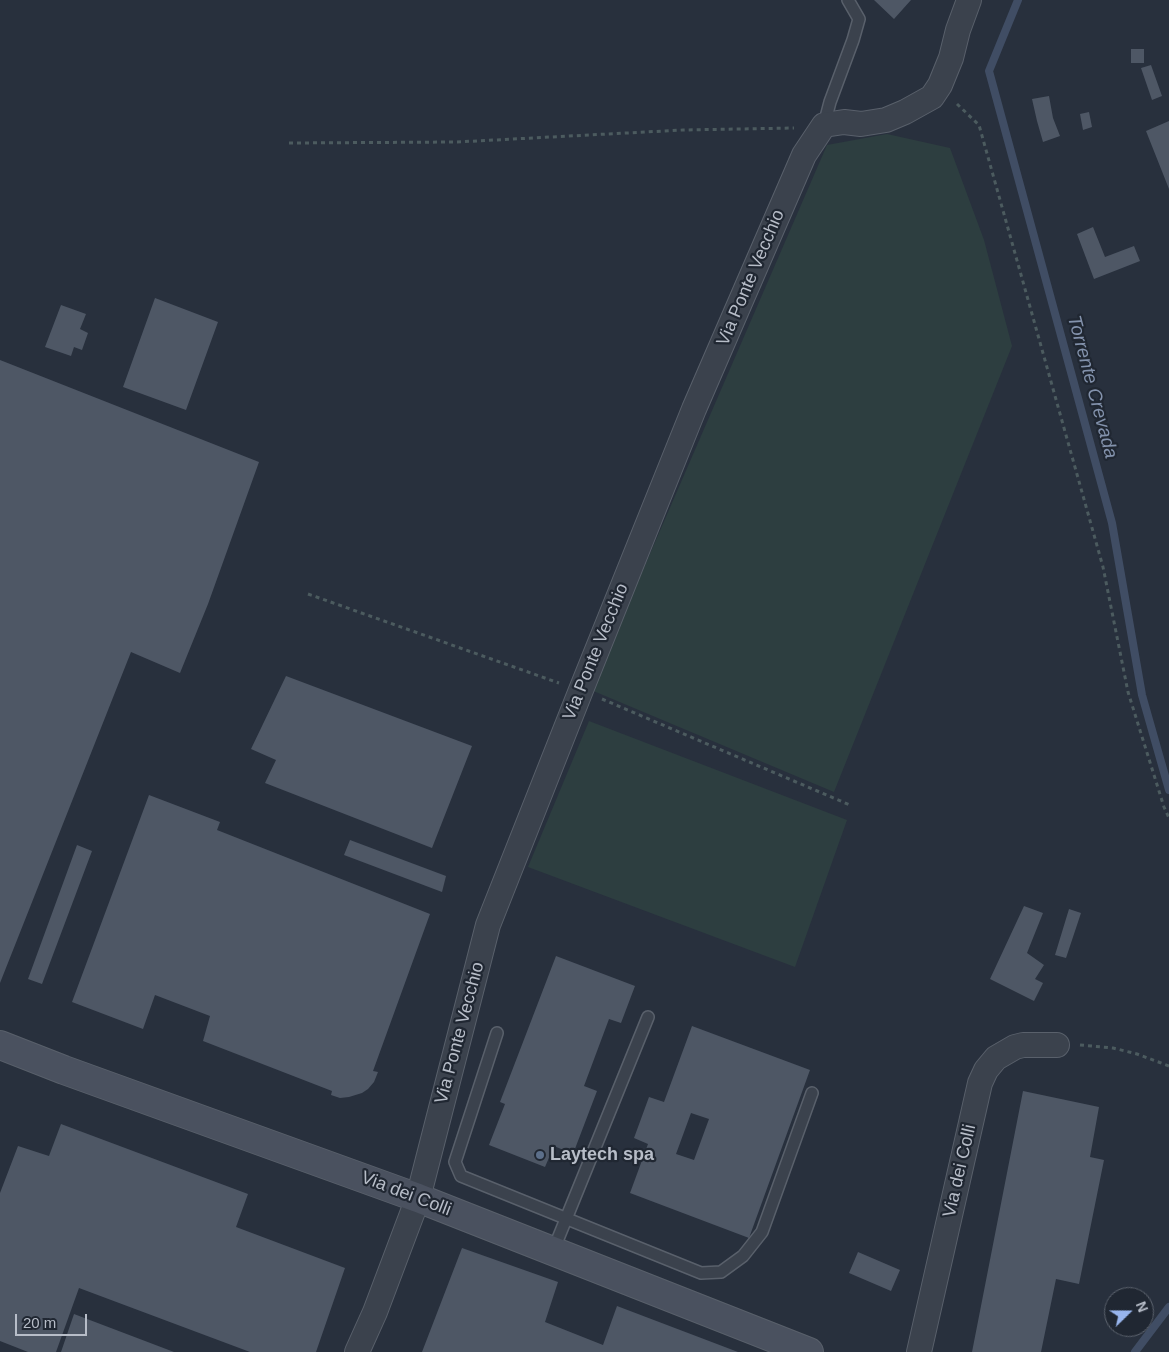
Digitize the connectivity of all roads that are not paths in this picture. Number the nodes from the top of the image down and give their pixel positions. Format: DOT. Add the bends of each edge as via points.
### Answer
graph roads {
  1 [pos="848,0"];
  2 [pos="969,0"];
  3 [pos="824,124"];
  4 [pos="648,1017"];
  5 [pos="497,1033"];
  6 [pos="1057,1045"];
  7 [pos="0,1046"];
  8 [pos="812,1093"];
  9 [pos="418,1198"];
  10 [pos="566,1219"];
  11 [pos="553,1251"];
  12 [pos="357,1352"];
  13 [pos="809,1352"];
  14 [pos="920,1352"];
  1 -- 3 [label="lane, Via Ponte Vecchio" via="859,19"];
  2 -- 3 [label="street" via="951,58 932,97 886,120"];
  3 -- 9 [label="street, Via Ponte Vecchio" via="804,155 694,409 488,925"];
  4 -- 10 [label="lane"];
  5 -- 10 [label="lane" via="455,1162 461,1176"];
  6 -- 14 [label="street, Via dei Colli" via="1015,1047 996,1058 980,1082"];
  7 -- 9 [label="street, Via dei Colli"];
  8 -- 10 [label="lane" via="762,1232 743,1256 722,1272 701,1273"];
  9 -- 11 [label="street, Via dei Colli"];
  9 -- 12 [label="street, Via Ponte Vecchio"];
  10 -- 11 [label="lane"];
  11 -- 13 [label="street, Via dei Colli"];
}
